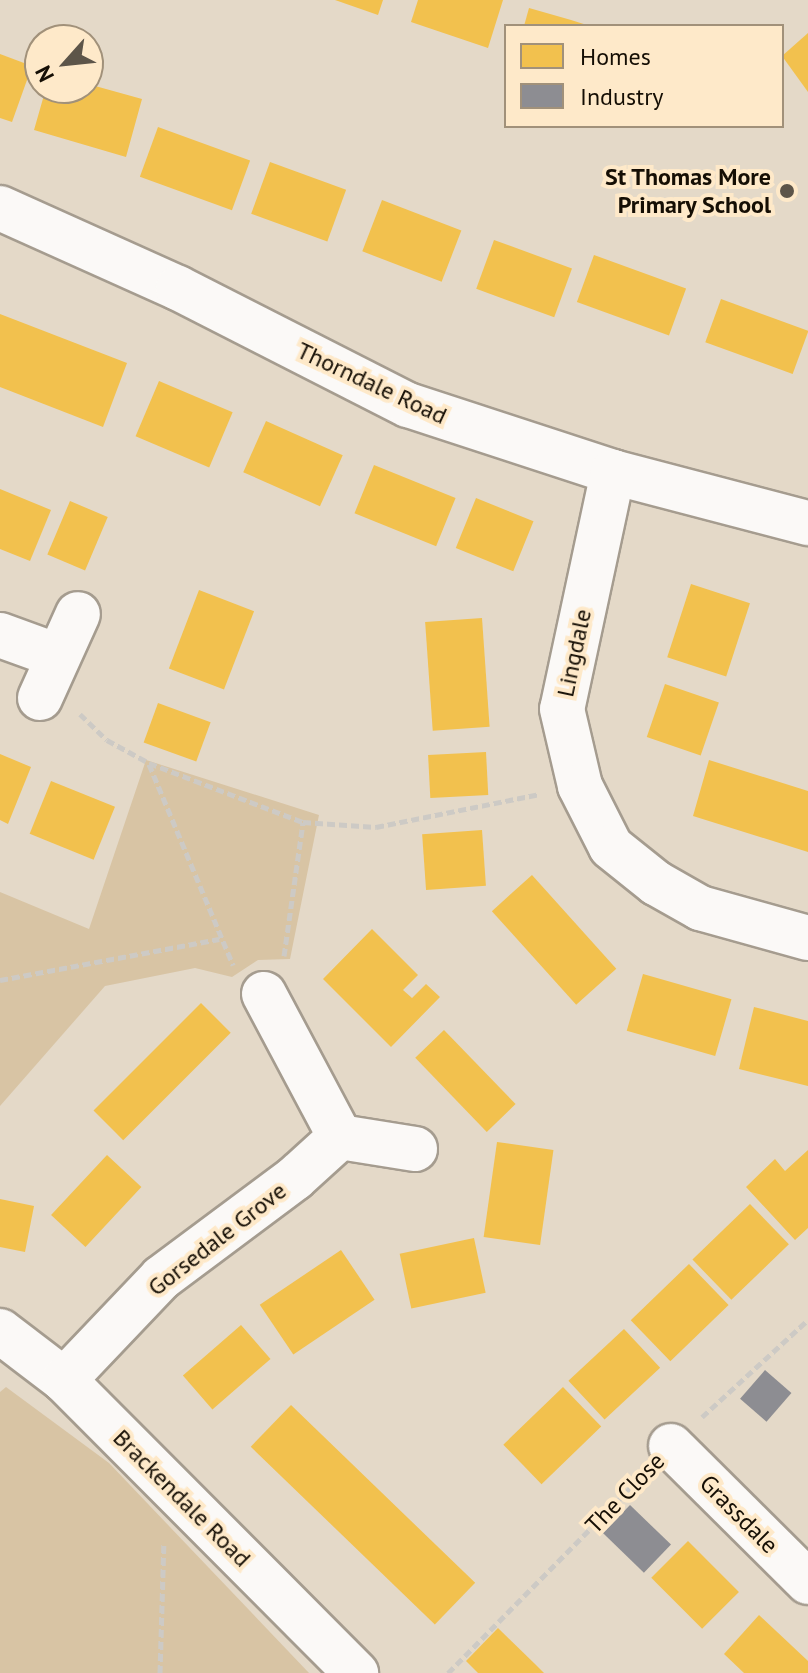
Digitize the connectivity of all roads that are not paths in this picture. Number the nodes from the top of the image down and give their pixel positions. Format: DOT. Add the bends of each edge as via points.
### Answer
graph roads {
  1 [pos="0,208"];
  2 [pos="613,472"];
  3 [pos="808,523"];
  4 [pos="78,614"];
  5 [pos="0,635"];
  6 [pos="58,656"];
  7 [pos="40,698"];
  8 [pos="808,938"];
  9 [pos="264,994"];
  10 [pos="340,1137"];
  11 [pos="415,1149"];
  12 [pos="0,1331"];
  13 [pos="64,1380"];
  14 [pos="671,1446"];
  15 [pos="808,1582"];
  16 [pos="356,1673"];
  1 -- 2 [label="street, Thorndale Road" via="178,288 408,405"];
  2 -- 3 [label="street, Thorndale Road"];
  2 -- 8 [label="street, Lingdale" via="562,709 580,786 611,847 656,883 700,908"];
  4 -- 6 [label="street"];
  5 -- 6 [label="street"];
  6 -- 7 [label="street"];
  9 -- 10 [label="street"];
  10 -- 11 [label="street"];
  10 -- 13 [label="street, Gorsedale Grove" via="295,1178 161,1278"];
  12 -- 13 [label="street, Brackendale Road"];
  13 -- 16 [label="street, Brackendale Road"];
  14 -- 15 [label="street, Grassdale"];
}
